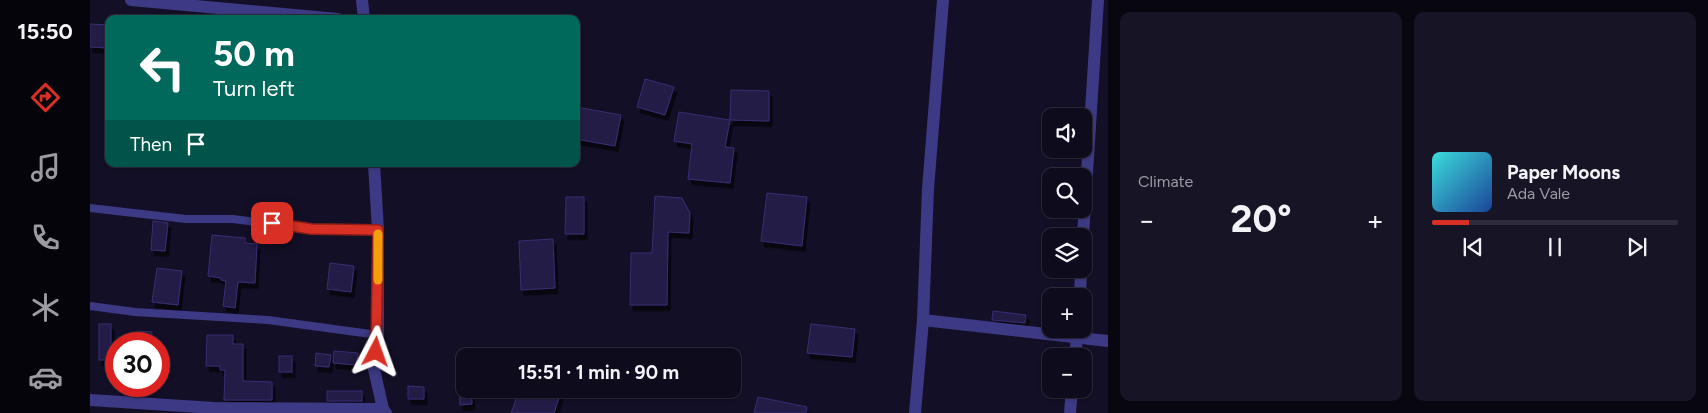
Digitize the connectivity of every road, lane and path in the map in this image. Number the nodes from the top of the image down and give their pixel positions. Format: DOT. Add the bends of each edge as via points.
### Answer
graph roads {
  1 [pos="131,0"];
  2 [pos="362,0"];
  3 [pos="942,0"];
  4 [pos="1098,0"];
  5 [pos="294,15"];
  6 [pos="364,15"];
  7 [pos="374,167"];
  8 [pos="90,208"];
  9 [pos="1084,228"];
  10 [pos="378,230"];
  11 [pos="90,306"];
  12 [pos="923,320"];
  13 [pos="1042,330"];
  14 [pos="378,335"];
  15 [pos="1092,337"];
  16 [pos="1108,341"];
  17 [pos="1071,398"];
  18 [pos="90,400"];
  19 [pos="384,411"];
  20 [pos="916,413"];
  21 [pos="1070,413"];
  1 -- 5 [label="street"];
  2 -- 6 [label="street"];
  3 -- 12 [label="street" via="928,189"];
  4 -- 9 [label="street"];
  7 -- 10 [label="street"];
  8 -- 10 [label="lane" via="186,219 243,220 311,229"];
  10 -- 14 [label="street"];
  11 -- 14 [label="lane" via="268,320"];
  12 -- 13 [label="street"];
  12 -- 20 [label="street"];
  14 -- 19 [label="street" via="374,369"];
  15 -- 16 [label="street"];
  17 -- 21 [label="street"];
  18 -- 19 [label="street" via="214,408"];
}
